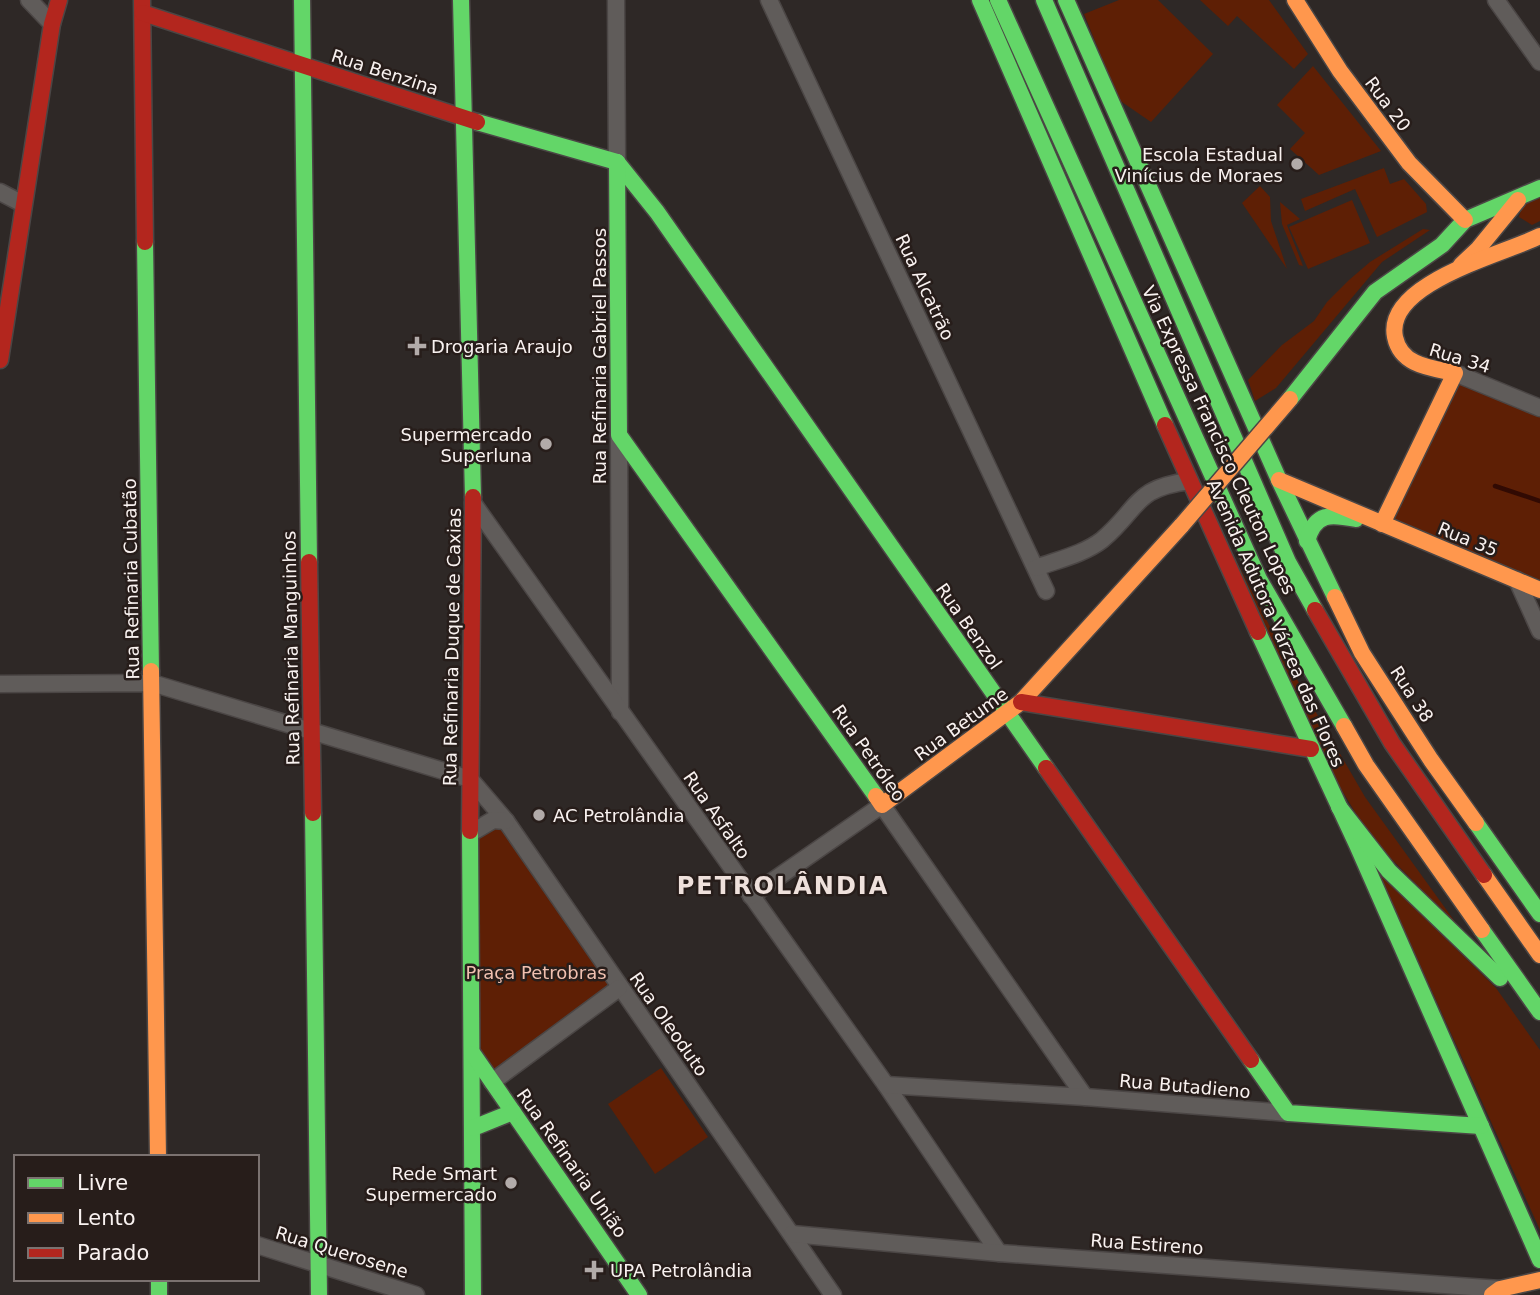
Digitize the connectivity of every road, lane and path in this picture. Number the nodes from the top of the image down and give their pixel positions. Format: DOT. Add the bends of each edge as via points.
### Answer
graph roads {
  1 [pos="29,0"];
  2 [pos="59,0"];
  3 [pos="302,0"];
  4 [pos="461,0"];
  5 [pos="616,0"];
  6 [pos="769,0"];
  7 [pos="980,0"];
  8 [pos="998,0"];
  9 [pos="1044,0"];
  10 [pos="1066,0"];
  11 [pos="1295,0"];
  12 [pos="1496,0"];
  13 [pos="142,6"];
  14 [pos="52,24"];
  15 [pos="1540,62"];
  16 [pos="303,65"];
  17 [pos="464,118"];
  18 [pos="1120,122"];
  19 [pos="617,162"];
  20 [pos="1540,188"];
  21 [pos="0,192"];
  22 [pos="1521,195"];
  23 [pos="1133,202"];
  24 [pos="23,204"];
  25 [pos="1465,220"];
  26 [pos="1540,234"];
  27 [pos="1489,235"];
  28 [pos="1442,246"];
  29 [pos="1456,271"];
  30 [pos="5,277"];
  31 [pos="0,360"];
  32 [pos="1455,373"];
  33 [pos="1540,408"];
  34 [pos="619,435"];
  35 [pos="1279,480"];
  36 [pos="1190,481"];
  37 [pos="473,503"];
  38 [pos="1382,524"];
  39 [pos="1307,541"];
  40 [pos="1036,568"];
  41 [pos="1517,579"];
  42 [pos="1540,590"];
  43 [pos="1046,591"];
  44 [pos="1540,631"];
  45 [pos="152,683"];
  46 [pos="0,684"];
  47 [pos="1021,702"];
  48 [pos="620,712"];
  49 [pos="1006,713"];
  50 [pos="312,731"];
  51 [pos="1311,749"];
  52 [pos="470,779"];
  53 [pos="882,805"];
  54 [pos="1339,807"];
  55 [pos="506,821"];
  56 [pos="471,833"];
  57 [pos="751,896"];
  58 [pos="1540,914"];
  59 [pos="1540,955"];
  60 [pos="620,988"];
  61 [pos="1540,1013"];
  62 [pos="1540,1018"];
  63 [pos="474,1054"];
  64 [pos="492,1082"];
  65 [pos="886,1085"];
  66 [pos="1085,1097"];
  67 [pos="513,1112"];
  68 [pos="1288,1113"];
  69 [pos="1481,1126"];
  70 [pos="473,1128"];
  71 [pos="158,1155"];
  72 [pos="792,1234"];
  73 [pos="259,1246"];
  74 [pos="999,1253"];
  75 [pos="1540,1260"];
  76 [pos="319,1266"];
  77 [pos="1540,1280"];
  78 [pos="1496,1292"];
  79 [pos="636,1293"];
  80 [pos="319,1295"];
  81 [pos="416,1295"];
  82 [pos="473,1295"];
  83 [pos="832,1295"];
  1 -- 14 [label="street"];
  2 -- 14 [label="main road"];
  3 -- 16 [label="main road, Rua Refinaria Manguinhos"];
  4 -- 17 [label="main road, Rua Refinaria Duque de Caxias"];
  5 -- 19 [label="street, Rua Refinaria Gabriel Passos"];
  6 -- 40 [label="street, Rua Alcatrão"];
  7 -- 36 [label="main road, Avenida Adutora Várzea das Flores"];
  8 -- 61 [label="main road, Via Expressa Francisco Cleuton Lopes" via="1259,579 1366,765"];
  9 -- 23 [label="main road, Via Expressa Francisco Cleuton Lopes"];
  10 -- 18 [label="main road"];
  11 -- 25 [label="main road, Rua 20" via="1340,71 1409,163"];
  12 -- 15 [label="street"];
  13 -- 16 [label="main road, Rua Benzina"];
  13 -- 45 [label="main road, Rua Refinaria Cubatão"];
  14 -- 24 [label="main road"];
  16 -- 17 [label="main road, Rua Benzina"];
  16 -- 50 [label="main road, Rua Refinaria Manguinhos"];
  17 -- 19 [label="main road, Rua Benzina"];
  17 -- 37 [label="main road, Rua Refinaria Duque de Caxias"];
  18 -- 23 [label="main road"];
  18 -- 35 [label="main road"];
  19 -- 34 [label="main road, Rua Refinaria Gabriel Passos"];
  19 -- 49 [label="main road, Rua Benzol" via="665,223"];
  20 -- 22 [label="main road"];
  21 -- 24 [label="street"];
  22 -- 25 [label="main road"];
  22 -- 26 [label="main road" via="1513,219 1521,230"];
  22 -- 27 [label="main road, Rua 34"];
  23 -- 59 [label="main road, Via Expressa Francisco Cleuton Lopes" via="1288,562 1392,743"];
  24 -- 30 [label="main road"];
  25 -- 28 [label="main road"];
  26 -- 27 [label="main road"];
  26 -- 29 [label="main road, Rua 34" via="1528,244"];
  27 -- 28 [label="main road"];
  27 -- 29 [label="main road, Rua 34"];
  28 -- 47 [label="main road, bridge" via="1376,292 1182,525"];
  29 -- 32 [label="main road, Rua 34" via="1402,306 1394,331 1396,345 1410,362"];
  30 -- 31 [label="main road"];
  32 -- 33 [label="street, Rua 34"];
  32 -- 38 [label="main road"];
  34 -- 48 [label="street, Rua Refinaria Gabriel Passos"];
  34 -- 53 [label="main road, Rua Petróleo"];
  35 -- 38 [label="main road, Rua 35"];
  35 -- 39 [label="main road, Rua 38"];
  36 -- 40 [label="street" via="1165,484 1143,495 1100,541"];
  36 -- 51 [label="main road, Avenida Adutora Várzea das Flores"];
  37 -- 48 [label="street, Rua Asfalto"];
  37 -- 52 [label="main road, Rua Refinaria Duque de Caxias"];
  38 -- 39 [label="main road, Rua 35" via="1339,516 1319,518 1310,527"];
  38 -- 41 [label="main road, Rua 35"];
  39 -- 58 [label="main road, Rua 38" via="1362,653"];
  40 -- 43 [label="street, Rua Alcatrão"];
  41 -- 42 [label="main road, Rua 35"];
  41 -- 44 [label="street"];
  45 -- 46 [label="street"];
  45 -- 50 [label="street"];
  45 -- 71 [label="main road, Rua Refinaria Cubatão"];
  47 -- 49 [label="main road, Rua Betume"];
  47 -- 51 [label="main road, Rua Betume"];
  48 -- 57 [label="street, Rua Asfalto"];
  49 -- 53 [label="main road, Rua Betume"];
  49 -- 68 [label="main road, Rua Benzol"];
  50 -- 52 [label="street"];
  50 -- 76 [label="main road, Rua Refinaria Manguinhos"];
  51 -- 54 [label="main road, Avenida Adutora Várzea das Flores"];
  52 -- 55 [label="street, Rua Oleoduto"];
  52 -- 56 [label="main road, Rua Refinaria Duque de Caxias"];
  53 -- 57 [label="street, Rua Betume"];
  53 -- 66 [label="street, Rua Petróleo"];
  54 -- 62 [label="main road" via="1389,871"];
  54 -- 69 [label="main road, Avenida Adutora Várzea das Flores"];
  55 -- 56 [label="street" via="493,820"];
  55 -- 60 [label="street, Rua Oleoduto"];
  56 -- 63 [label="main road, Rua Refinaria Duque de Caxias"];
  57 -- 65 [label="street, Rua Asfalto"];
  60 -- 64 [label="street"];
  60 -- 72 [label="street, Rua Oleoduto"];
  63 -- 64 [label="main road, Rua Refinaria União"];
  63 -- 70 [label="main road, Rua Refinaria Duque de Caxias"];
  64 -- 67 [label="main road, Rua Refinaria União"];
  65 -- 66 [label="street, Rua Butadieno"];
  65 -- 74 [label="street, Rua Asfalto"];
  66 -- 68 [label="street, Rua Butadieno"];
  67 -- 70 [label="main road"];
  67 -- 79 [label="main road, Rua Refinaria União"];
  68 -- 69 [label="main road, Rua Butadieno"];
  69 -- 75 [label="main road, Avenida Adutora Várzea das Flores"];
  70 -- 82 [label="main road, Rua Refinaria Duque de Caxias"];
  72 -- 74 [label="street, Rua Estireno"];
  72 -- 83 [label="street, Rua Oleoduto"];
  73 -- 76 [label="street, Rua Querosene"];
  74 -- 78 [label="street, Rua Estireno"];
  76 -- 80 [label="main road, Rua Refinaria Manguinhos"];
  76 -- 81 [label="street, Rua Querosene"];
  77 -- 78 [label="main road"];
}
